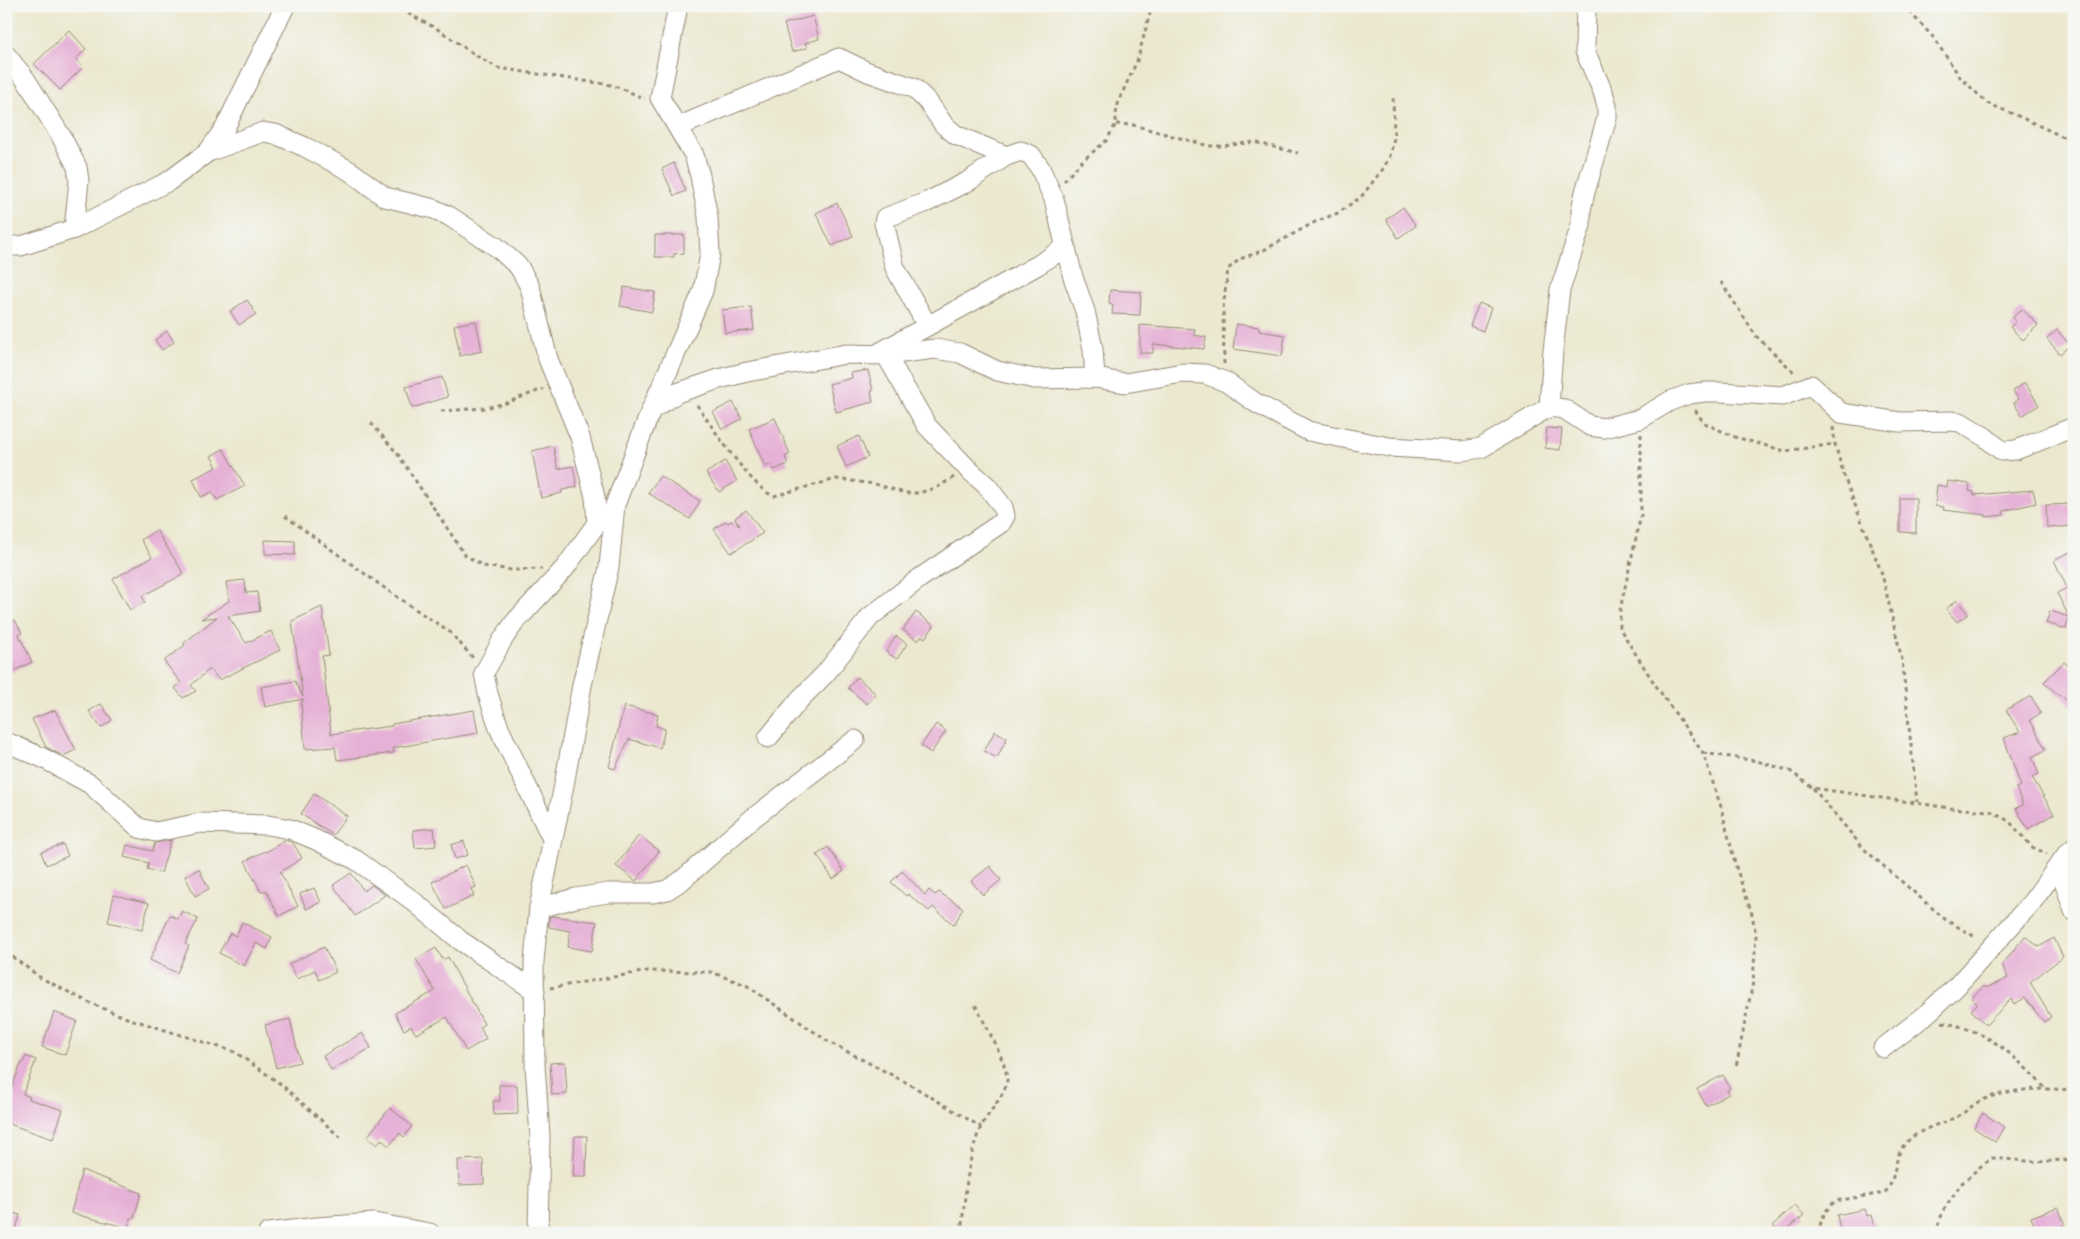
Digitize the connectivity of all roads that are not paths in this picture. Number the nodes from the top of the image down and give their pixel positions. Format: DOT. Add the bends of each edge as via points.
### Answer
graph roads {
  1 [pos="285,6"];
  2 [pos="678,6"];
  3 [pos="1586,6"];
  4 [pos="6,55"];
  5 [pos="678,127"];
  6 [pos="208,152"];
  7 [pos="1006,156"];
  8 [pos="74,228"];
  9 [pos="6,246"];
  10 [pos="1066,247"];
  11 [pos="927,325"];
  12 [pos="881,355"];
  13 [pos="1095,378"];
  14 [pos="1549,407"];
  15 [pos="651,410"];
  16 [pos="2074,428"];
  17 [pos="615,505"];
  18 [pos="597,523"];
  19 [pos="768,738"];
  20 [pos="855,740"];
  21 [pos="6,742"];
  22 [pos="552,839"];
  23 [pos="2066,856"];
  24 [pos="539,908"];
  25 [pos="2074,911"];
  26 [pos="535,991"];
  27 [pos="1883,1048"];
  28 [pos="406,1231"];
  29 [pos="268,1233"];
  30 [pos="430,1233"];
  31 [pos="538,1233"];
  1 -- 6 [label="street" via="225,128"];
  2 -- 5 [label="street" via="659,94 665,110"];
  3 -- 14 [label="street" via="1585,51 1604,92 1607,118 1560,290"];
  4 -- 8 [label="street" via="26,80 77,167 79,181"];
  5 -- 7 [label="street" via="839,58 914,88 944,126 956,135"];
  5 -- 15 [label="street" via="694,155 700,176 708,217 710,254 703,291"];
  6 -- 8 [label="street" via="169,181"];
  6 -- 18 [label="street" via="263,132 275,134 350,171 385,197 434,209 448,216 498,248 519,268 527,280 548,359 580,438 589,470"];
  7 -- 10 [label="street" via="1021,151 1031,156 1040,168 1054,199"];
  7 -- 11 [label="street" via="968,182 885,218 895,268"];
  8 -- 9 [label="street" via="21,246"];
  10 -- 11 [label="street"];
  10 -- 13 [label="street" via="1085,311"];
  11 -- 12 [label="street"];
  12 -- 13 [label="street" via="935,349 960,353 997,371 1026,377"];
  12 -- 15 [label="street" via="831,356 746,372 686,390"];
  12 -- 19 [label="street" via="927,426 987,486 1003,507 1006,513 1004,520 907,587 870,617"];
  13 -- 14 [label="street" via="1125,383 1194,372 1205,374 1226,382 1256,403 1308,431 1423,450 1476,450"];
  14 -- 16 [label="street" via="1564,409 1594,428 1640,419 1689,394 1720,392 1783,396 1808,385 1814,386 1836,410 1900,422 1952,420 2008,452"];
  15 -- 17 [label="street"];
  17 -- 18 [label="street"];
  17 -- 22 [label="street" via="609,567"];
  18 -- 22 [label="street" via="565,568 511,628 484,673 500,728"];
  20 -- 24 [label="street" via="753,818 667,890 576,898"];
  21 -- 26 [label="street" via="90,784 139,828 156,832 200,823 268,824 316,840 356,860 461,941"];
  22 -- 24 [label="street"];
  23 -- 25 [label="street"];
  23 -- 27 [label="street" via="2032,902 1954,988"];
  24 -- 26 [label="street"];
  26 -- 31 [label="street" via="535,1065 540,1136"];
  28 -- 29 [label="street" via="374,1223"];
  28 -- 30 [label="street"];
}
